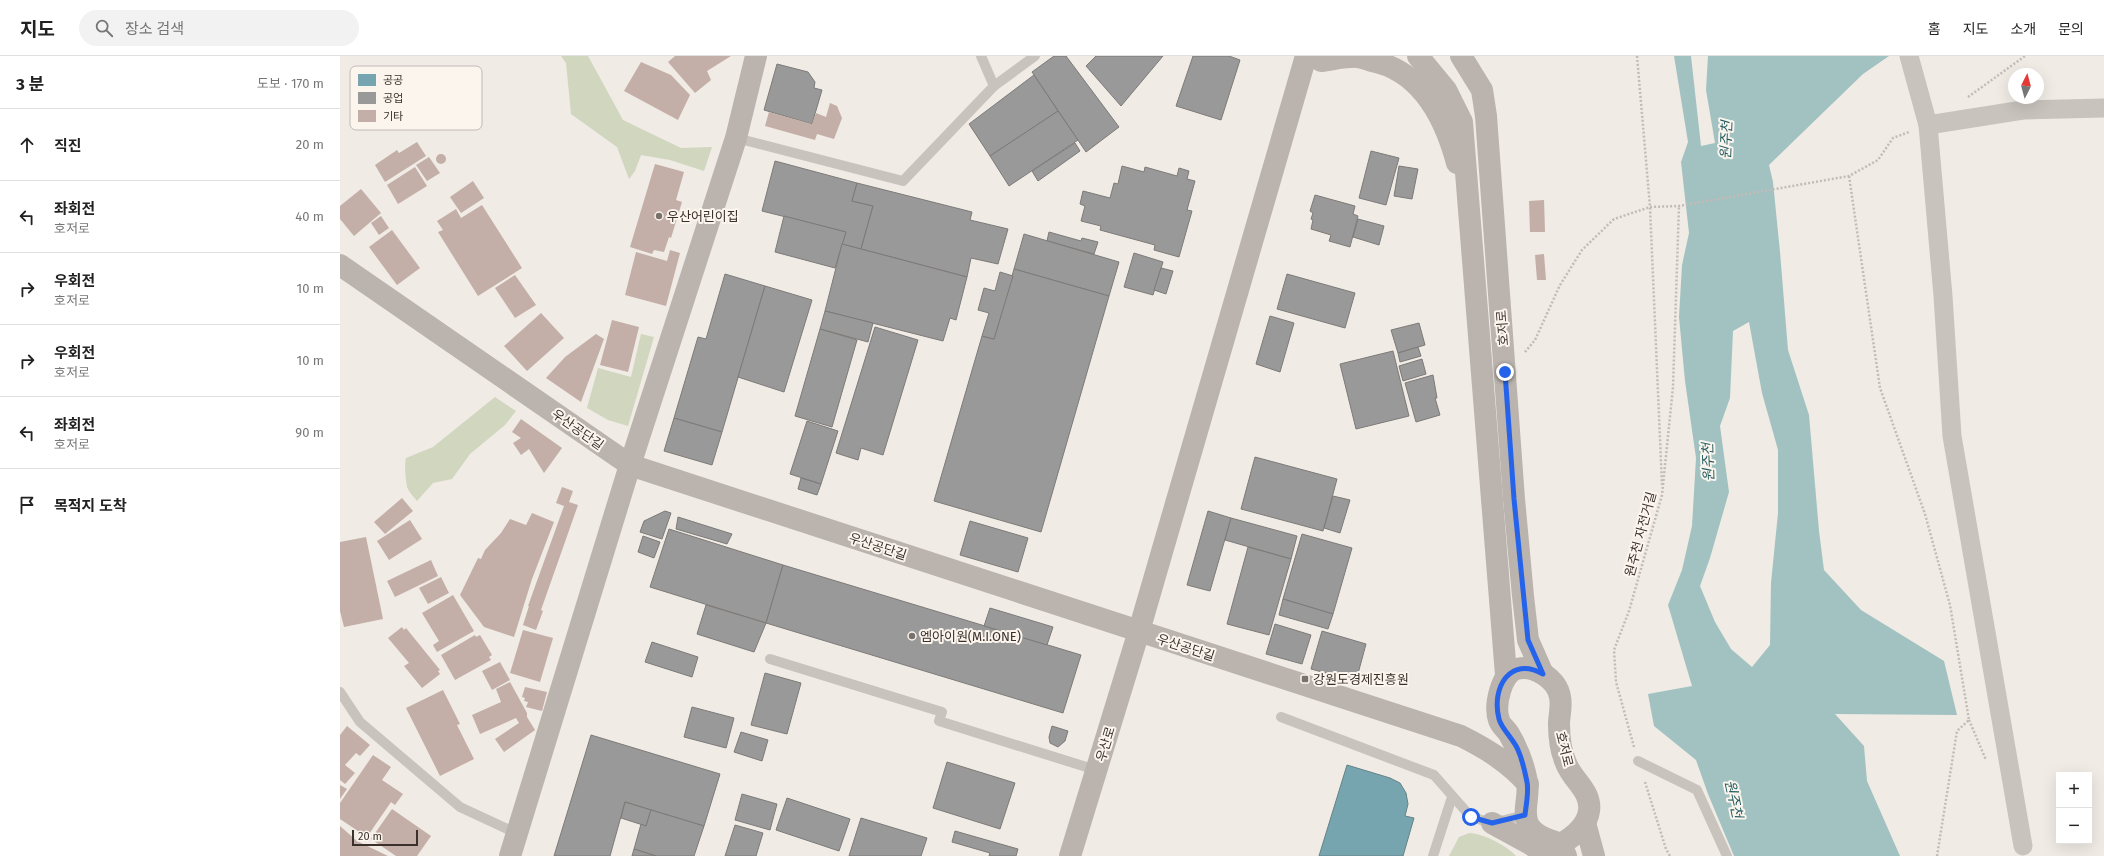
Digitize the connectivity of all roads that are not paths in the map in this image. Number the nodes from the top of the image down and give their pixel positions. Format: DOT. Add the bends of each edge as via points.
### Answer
graph roads {
  1 [pos="756,56"];
  2 [pos="981,56"];
  3 [pos="1035,56"];
  4 [pos="1418,56"];
  5 [pos="1461,56"];
  6 [pos="1478,56"];
  7 [pos="1909,56"];
  8 [pos="1318,58"];
  9 [pos="994,86"];
  10 [pos="1482,90"];
  11 [pos="2104,108"];
  12 [pos="1928,125"];
  13 [pos="736,138"];
  14 [pos="1468,203"];
  15 [pos="340,265"];
  16 [pos="630,465"];
  17 [pos="1139,631"];
  18 [pos="770,660"];
  19 [pos="1543,674"];
  20 [pos="1506,676"];
  21 [pos="340,692"];
  22 [pos="1281,717"];
  23 [pos="1499,720"];
  24 [pos="1461,736"];
  25 [pos="1638,761"];
  26 [pos="1096,770"];
  27 [pos="1528,784"];
  28 [pos="1452,797"];
  29 [pos="1492,823"];
  30 [pos="1530,823"];
  31 [pos="1585,823"];
  32 [pos="516,833"];
  33 [pos="2023,846"];
  34 [pos="1558,852"];
  35 [pos="510,856"];
  36 [pos="1070,856"];
  37 [pos="1433,856"];
  38 [pos="1594,856"];
  39 [pos="1727,856"];
  1 -- 13 [label="street"];
  2 -- 9 [label="lane"];
  3 -- 9 [label="lane"];
  4 -- 14 [label="street" via="1446,90 1462,122"];
  5 -- 10 [label="street, 호저로"];
  6 -- 10 [label="street"];
  7 -- 12 [label="street"];
  8 -- 14 [label="street" via="1352,56 1380,62 1409,76 1434,103 1448,135"];
  8 -- 17 [label="street, 우산로" via="1299,85"];
  9 -- 13 [label="lane" via="903,181"];
  10 -- 19 [label="street, 호저로" via="1514,499 1528,640"];
  11 -- 12 [label="street" via="2023,110"];
  12 -- 33 [label="street" via="1952,436"];
  13 -- 16 [label="street"];
  14 -- 20 [label="street, 호저로"];
  15 -- 16 [label="street, 우산공단길"];
  16 -- 17 [label="street, 우산공단길"];
  16 -- 32 [label="street"];
  17 -- 24 [label="street, 우산공단길"];
  17 -- 26 [label="street, 우산로"];
  18 -- 26 [label="lane" via="942,712 939,721"];
  19 -- 20 [label="street" via="1534,669 1524,668 1516,669"];
  19 -- 31 [label="street, 호저로" via="1551,681 1560,697 1560,739 1566,763 1587,793 1590,810"];
  20 -- 23 [label="street, 호저로" via="1499,698"];
  21 -- 32 [label="lane" via="360,722 460,807"];
  22 -- 28 [label="lane" via="1434,775"];
  23 -- 24 [label="street" via="1478,735"];
  23 -- 27 [label="street" via="1518,750"];
  24 -- 27 [label="street, 우산공단길" via="1512,766"];
  25 -- 39 [label="lane" via="1697,790"];
  26 -- 36 [label="street, 우산로"];
  27 -- 30 [label="street"];
  28 -- 29 [label="lane" via="1471,817"];
  28 -- 37 [label="lane"];
  29 -- 30 [label="street"];
  29 -- 34 [label="street" via="1532,845"];
  30 -- 34 [label="street"];
  31 -- 34 [label="street"];
  31 -- 38 [label="street, 호저로"];
  32 -- 35 [label="street"];
}
